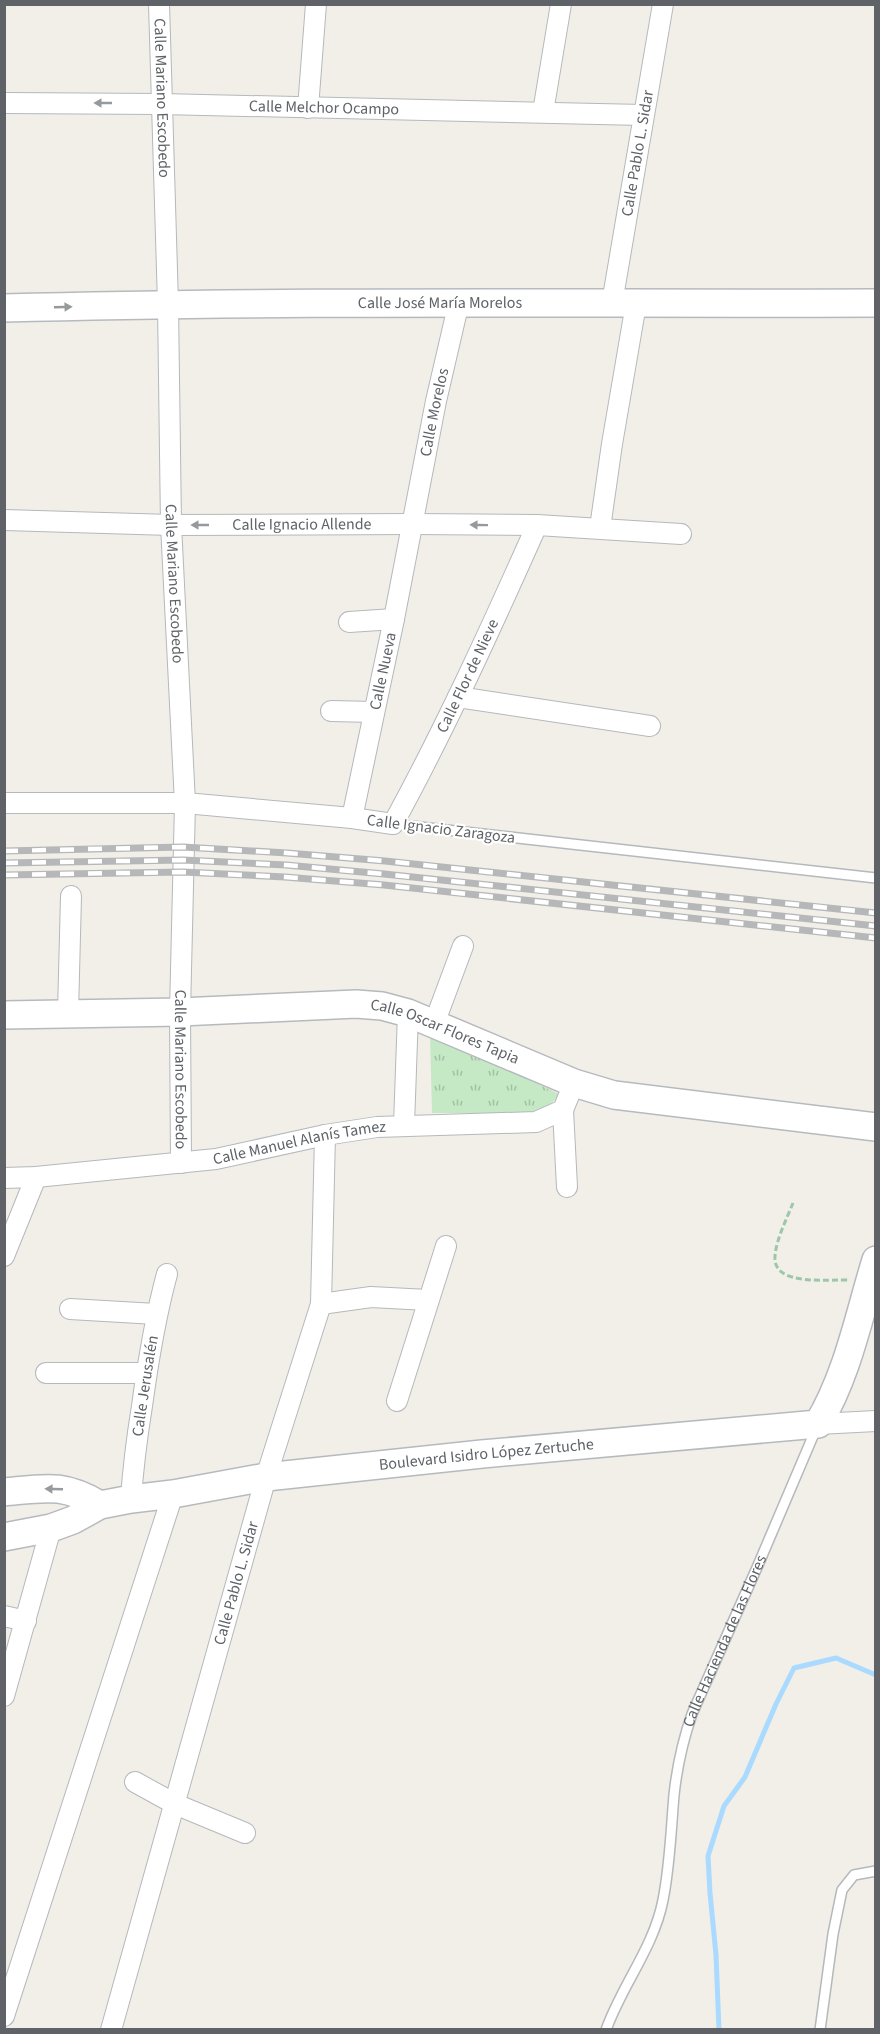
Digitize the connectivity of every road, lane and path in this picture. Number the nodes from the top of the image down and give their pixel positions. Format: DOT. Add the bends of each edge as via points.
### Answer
graph roads {
  1 [pos="159,4"];
  2 [pos="316,4"];
  3 [pos="561,4"];
  4 [pos="663,4"];
  5 [pos="4,103"];
  6 [pos="161,104"];
  7 [pos="308,108"];
  8 [pos="543,112"];
  9 [pos="643,115"];
  10 [pos="459,302"];
  11 [pos="624,303"];
  12 [pos="876,303"];
  13 [pos="168,304"];
  14 [pos="4,308"];
  15 [pos="4,520"];
  16 [pos="412,524"];
  17 [pos="171,525"];
  18 [pos="537,525"];
  19 [pos="600,528"];
  20 [pos="681,534"];
  21 [pos="394,619"];
  22 [pos="349,622"];
  23 [pos="458,697"];
  24 [pos="331,711"];
  25 [pos="374,712"];
  26 [pos="650,726"];
  27 [pos="4,803"];
  28 [pos="184,803"];
  29 [pos="352,818"];
  30 [pos="393,824"];
  31 [pos="876,878"];
  32 [pos="71,897"];
  33 [pos="463,946"];
  34 [pos="180,1012"];
  35 [pos="68,1013"];
  36 [pos="408,1013"];
  37 [pos="4,1015"];
  38 [pos="434,1024"];
  39 [pos="574,1083"];
  40 [pos="563,1110"];
  41 [pos="404,1125"];
  42 [pos="876,1127"];
  43 [pos="325,1135"];
  44 [pos="181,1163"];
  45 [pos="36,1177"];
  46 [pos="4,1178"];
  47 [pos="567,1187"];
  48 [pos="793,1203"];
  49 [pos="446,1246"];
  50 [pos="4,1256"];
  51 [pos="873,1270"];
  52 [pos="167,1274"];
  53 [pos="428,1300"];
  54 [pos="321,1304"];
  55 [pos="70,1309"];
  56 [pos="156,1314"];
  57 [pos="46,1373"];
  58 [pos="146,1373"];
  59 [pos="397,1401"];
  60 [pos="876,1421"];
  61 [pos="818,1424"];
  62 [pos="266,1477"];
  63 [pos="4,1492"];
  64 [pos="172,1494"];
  65 [pos="131,1498"];
  66 [pos="100,1505"];
  67 [pos="51,1528"];
  68 [pos="4,1537"];
  69 [pos="4,1616"];
  70 [pos="26,1622"];
  71 [pos="4,1696"];
  72 [pos="135,1782"];
  73 [pos="175,1804"];
  74 [pos="245,1833"];
  75 [pos="876,1871"];
  76 [pos="4,2016"];
  77 [pos="111,2030"];
  78 [pos="606,2030"];
  79 [pos="820,2030"];
  1 -- 6 [label="street, Calle Mariano Escobedo"];
  2 -- 7 [label="street"];
  3 -- 8 [label="street"];
  4 -- 9 [label="street, Calle Pablo L. Sidar"];
  6 -- 5 [label="street, Calle Melchor Ocampo, one-way"];
  6 -- 7 [label="street, Calle Melchor Ocampo"];
  6 -- 13 [label="street, Calle Mariano Escobedo"];
  7 -- 8 [label="street, Calle Melchor Ocampo"];
  8 -- 9 [label="street, Calle Melchor Ocampo"];
  9 -- 11 [label="street, Calle Pablo L. Sidar"];
  10 -- 11 [label="street, Calle José María Morelos"];
  10 -- 13 [label="street, Calle José María Morelos"];
  10 -- 16 [label="street, Calle Morelos"];
  11 -- 12 [label="street, Calle José María Morelos"];
  11 -- 19 [label="street, Calle Pablo L. Sidar" via="612,444"];
  14 -- 13 [label="street, Calle José María Morelos, one-way"];
  13 -- 17 [label="street, Calle Mariano Escobedo"];
  15 -- 17 [label="street, Calle Ignacio Allende"];
  16 -- 17 [label="street, Calle Ignacio Allende, one-way"];
  18 -- 16 [label="street, Calle Ignacio Allende, one-way"];
  16 -- 21 [label="street, Calle Nueva"];
  17 -- 28 [label="street, Calle Mariano Escobedo"];
  18 -- 19 [label="street, Calle Ignacio Allende"];
  18 -- 23 [label="street, Calle Flor de Nieve"];
  19 -- 20 [label="street, Calle Ignacio Allende"];
  21 -- 22 [label="street"];
  21 -- 25 [label="street, Calle Nueva"];
  23 -- 26 [label="street"];
  23 -- 30 [label="street, Calle Flor de Nieve"];
  24 -- 25 [label="street"];
  25 -- 29 [label="street, Calle Nueva"];
  27 -- 28 [label="street, Calle Ignacio Zaragoza"];
  28 -- 29 [label="street, Calle Ignacio Zaragoza"];
  28 -- 34 [label="street, Calle Mariano Escobedo"];
  29 -- 30 [label="street, Calle Ignacio Zaragoza"];
  30 -- 31 [label="lane, Calle Ignacio Zaragoza"];
  32 -- 35 [label="street"];
  33 -- 38 [label="street"];
  34 -- 35 [label="street, Calle Oscar Flores Tapia"];
  34 -- 36 [label="street, Calle Oscar Flores Tapia" via="356,1004"];
  34 -- 44 [label="street, Calle Mariano Escobedo"];
  35 -- 37 [label="street, Calle Oscar Flores Tapia"];
  36 -- 38 [label="street, Calle Oscar Flores Tapia"];
  36 -- 41 [label="street"];
  38 -- 39 [label="street, Calle Oscar Flores Tapia"];
  39 -- 40 [label="street"];
  39 -- 42 [label="street, Calle Oscar Flores Tapia" via="621,1096"];
  40 -- 41 [label="street, Calle Manuel Alanís Tamez" via="536,1122"];
  40 -- 47 [label="street"];
  41 -- 43 [label="street, Calle Manuel Alanís Tamez"];
  43 -- 44 [label="street, Calle Manuel Alanís Tamez"];
  43 -- 54 [label="street, Calle Pablo L. Sidar"];
  44 -- 45 [label="street, Calle Manuel Alanís Tamez"];
  45 -- 46 [label="street, Calle Manuel Alanís Tamez"];
  45 -- 50 [label="street"];
  48 -- 51 [label="path" via="775,1255 778,1272 806,1279"];
  49 -- 53 [label="street"];
  51 -- 61 [label="street, Calle Hacienda de las Flores" via="841,1378"];
  52 -- 56 [label="street, Calle Jerusalén"];
  53 -- 54 [label="street" via="371,1297"];
  53 -- 59 [label="street"];
  54 -- 62 [label="street, Calle Pablo L. Sidar"];
  55 -- 56 [label="street"];
  56 -- 58 [label="street, Calle Jerusalén"];
  57 -- 58 [label="street"];
  58 -- 65 [label="street, Calle Jerusalén"];
  60 -- 61 [label="street, Boulevard Isidro López Zertuche"];
  61 -- 62 [label="street, Boulevard Isidro López Zertuche"];
  61 -- 78 [label="lane, Calle Hacienda de las Flores" via="685,1734 658,1920"];
  62 -- 64 [label="street, Boulevard Isidro López Zertuche"];
  62 -- 73 [label="street, Calle Pablo L. Sidar"];
  66 -- 63 [label="street, one-way" via="84,1495 59,1488"];
  64 -- 65 [label="street, Boulevard Isidro López Zertuche"];
  64 -- 76 [label="street"];
  65 -- 66 [label="street, Boulevard Isidro López Zertuche"];
  66 -- 67 [label="street, Boulevard Isidro López Zertuche"];
  67 -- 68 [label="street, Boulevard Isidro López Zertuche"];
  67 -- 70 [label="street"];
  69 -- 70 [label="street"];
  70 -- 71 [label="street"];
  72 -- 73 [label="street"];
  73 -- 74 [label="street"];
  73 -- 77 [label="street, Calle Pablo L. Sidar"];
  75 -- 79 [label="lane" via="854,1875 842,1890"];
}
